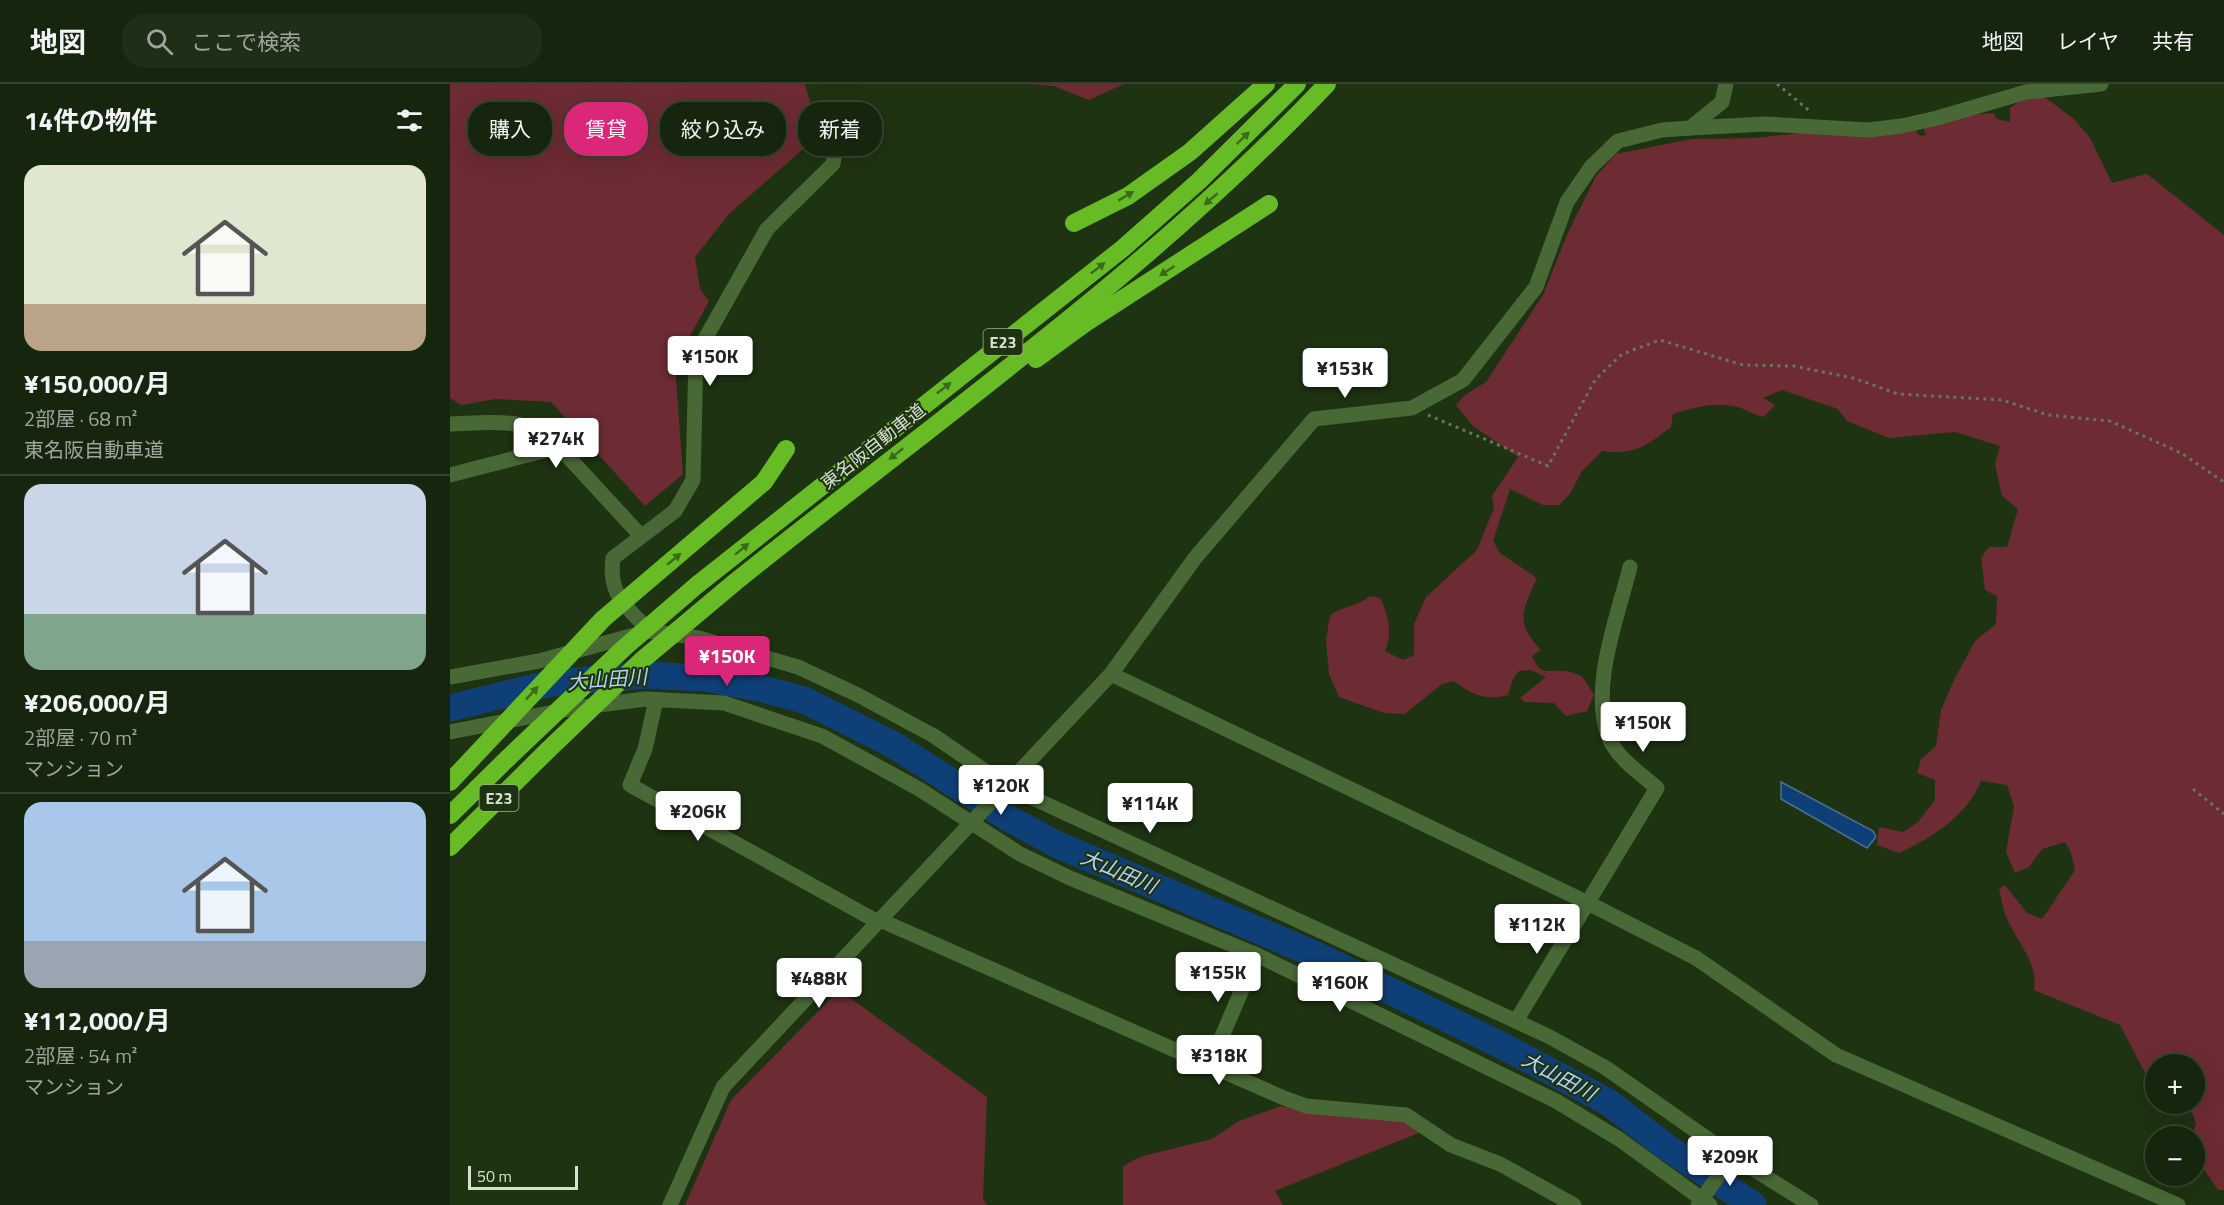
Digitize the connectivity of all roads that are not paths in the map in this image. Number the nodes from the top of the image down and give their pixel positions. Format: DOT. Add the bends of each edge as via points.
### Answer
graph roads {
  1 [pos="1266,84"];
  2 [pos="1297,84"];
  3 [pos="1327,84"];
  4 [pos="1726,84"];
  5 [pos="2101,84"];
  6 [pos="2050,87"];
  7 [pos="1690,128"];
  8 [pos="834,156"];
  9 [pos="1269,204"];
  10 [pos="1074,223"];
  11 [pos="996,377"];
  12 [pos="450,423"];
  13 [pos="559,447"];
  14 [pos="786,449"];
  15 [pos="450,475"];
  16 [pos="641,536"];
  17 [pos="1630,567"];
  18 [pos="649,631"];
  19 [pos="1111,674"];
  20 [pos="450,677"];
  21 [pos="656,700"];
  22 [pos="450,732"];
  23 [pos="450,782"];
  24 [pos="1005,788"];
  25 [pos="450,815"];
  26 [pos="974,822"];
  27 [pos="450,847"];
  28 [pos="1586,902"];
  29 [pos="879,921"];
  30 [pos="1257,955"];
  31 [pos="1516,1021"];
  32 [pos="1210,1064"];
  33 [pos="1732,1156"];
  34 [pos="1703,1203"];
  35 [pos="670,1205"];
  36 [pos="1574,1205"];
  37 [pos="1811,1205"];
  38 [pos="2178,1205"];
  10 -- 1 [label="highway, one-way" via="1128,196 1190,152"];
  25 -- 2 [label="highway, 東名阪自動車道 / E23, one-way, bridge" via="625,646 1122,249 1199,181"];
  3 -- 11 [label="highway, 東名阪自動車道 / E23, one-way" via="1216,195"];
  4 -- 7 [label="street" via="1722,102"];
  5 -- 6 [label="street"];
  6 -- 7 [label="street" via="1902,126 1868,130 1765,124"];
  7 -- 19 [label="street" via="1662,130 1618,141 1591,167 1567,202 1536,287 1463,380 1412,408 1314,419 1195,558"];
  8 -- 16 [label="street" via="833,164 766,229 696,355 693,480 675,511"];
  9 -- 11 [label="highway, one-way" via="1031,363"];
  11 -- 27 [label="highway, 東名阪自動車道 / E23, one-way, bridge" via="641,661"];
  12 -- 13 [label="street" via="521,423 549,435"];
  13 -- 15 [label="street"];
  13 -- 16 [label="street"];
  23 -- 14 [label="highway, one-way, bridge" via="603,619 764,482"];
  16 -- 18 [label="street" via="613,558 610,579 617,595"];
  17 -- 28 [label="street" via="1604,669 1604,720 1610,740 1622,756 1657,788"];
  18 -- 20 [label="street" via="539,661"];
  18 -- 24 [label="street" via="699,638 798,667 934,736"];
  19 -- 24 [label="street"];
  19 -- 28 [label="street"];
  21 -- 22 [label="street" via="574,708"];
  21 -- 26 [label="street" via="724,703 822,736"];
  21 -- 29 [label="street" via="645,748 630,785"];
  24 -- 26 [label="street"];
  24 -- 31 [label="street"];
  26 -- 29 [label="street"];
  26 -- 30 [label="street" via="1020,854 1070,878"];
  28 -- 31 [label="street"];
  28 -- 38 [label="street" via="1696,958 1836,1055"];
  29 -- 32 [label="street"];
  29 -- 35 [label="street" via="723,1087"];
  30 -- 32 [label="street"];
  30 -- 34 [label="street" via="1587,1118"];
  31 -- 33 [label="street" via="1606,1068"];
  32 -- 36 [label="street" via="1306,1106 1406,1115 1451,1145 1500,1164"];
  33 -- 34 [label="street"];
  33 -- 37 [label="street"];
}
